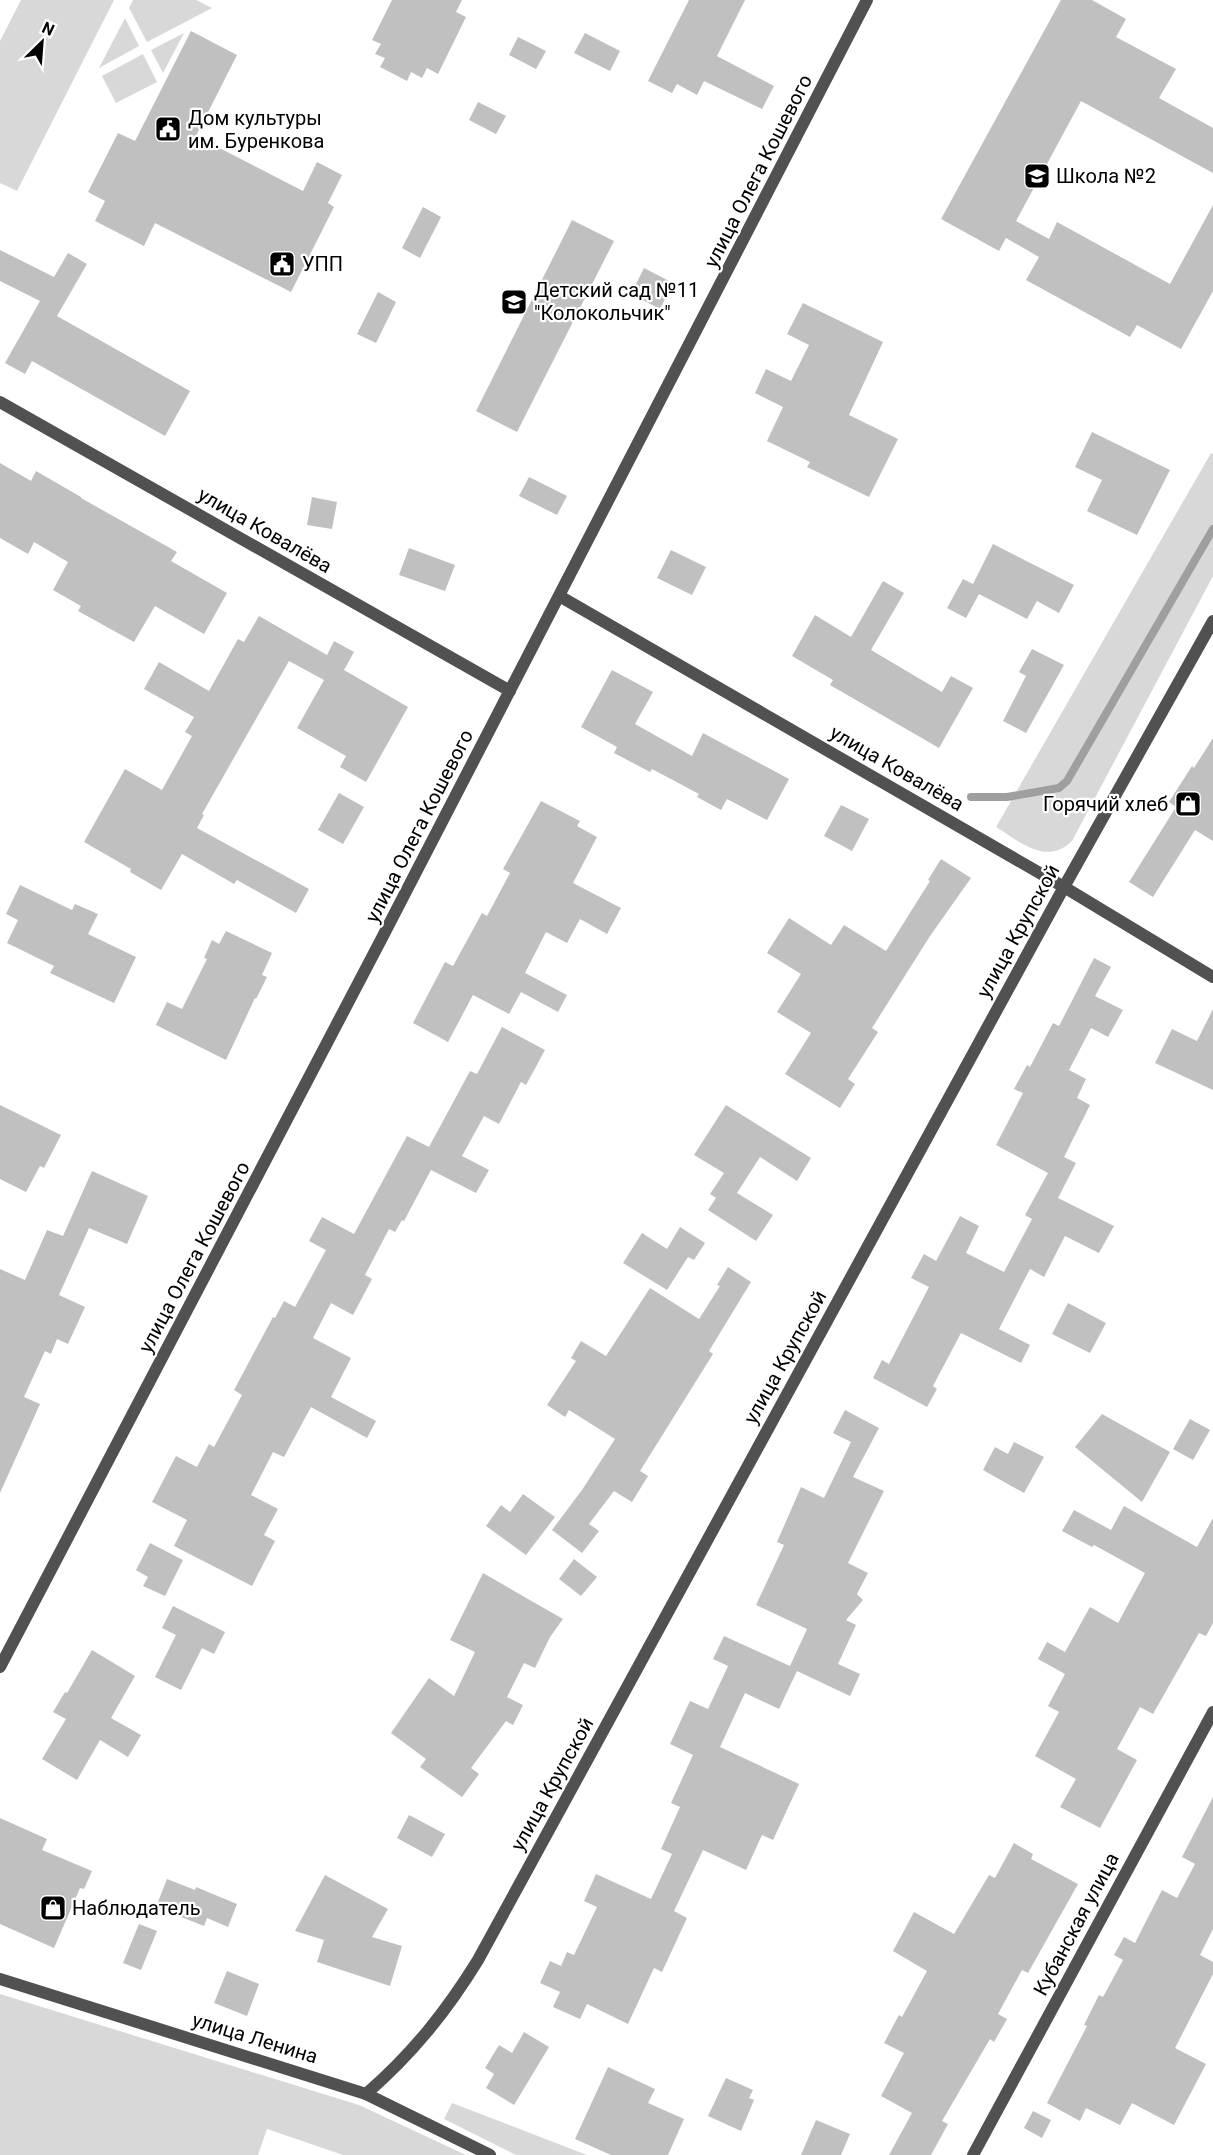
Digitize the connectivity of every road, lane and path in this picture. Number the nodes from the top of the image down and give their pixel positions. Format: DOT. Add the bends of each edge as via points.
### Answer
graph roads {
  1 [pos="867,0"];
  2 [pos="0,402"];
  3 [pos="561,597"];
  4 [pos="1213,621"];
  5 [pos="510,691"];
  6 [pos="1064,887"];
  7 [pos="1213,977"];
  8 [pos="0,1667"];
  9 [pos="1213,1712"];
  10 [pos="0,1979"];
  11 [pos="366,2094"];
  12 [pos="490,2155"];
  13 [pos="973,2155"];
  1 -- 3 [label="street, улица Олега Кошевого"];
  2 -- 5 [label="street, улица Ковалёва"];
  3 -- 5 [label="street, улица Олега Кошевого"];
  3 -- 6 [label="street, улица Ковалёва"];
  4 -- 6 [label="street, улица Крупской"];
  5 -- 8 [label="street, улица Олега Кошевого"];
  6 -- 7 [label="street, улица Ковалёва"];
  6 -- 11 [label="street, улица Крупской" via="478,1960 421,2040 398,2067"];
  9 -- 13 [label="street, Кубанская улица"];
  10 -- 11 [label="street, улица Ленина"];
  11 -- 12 [label="street, улица Ленина"];
}
